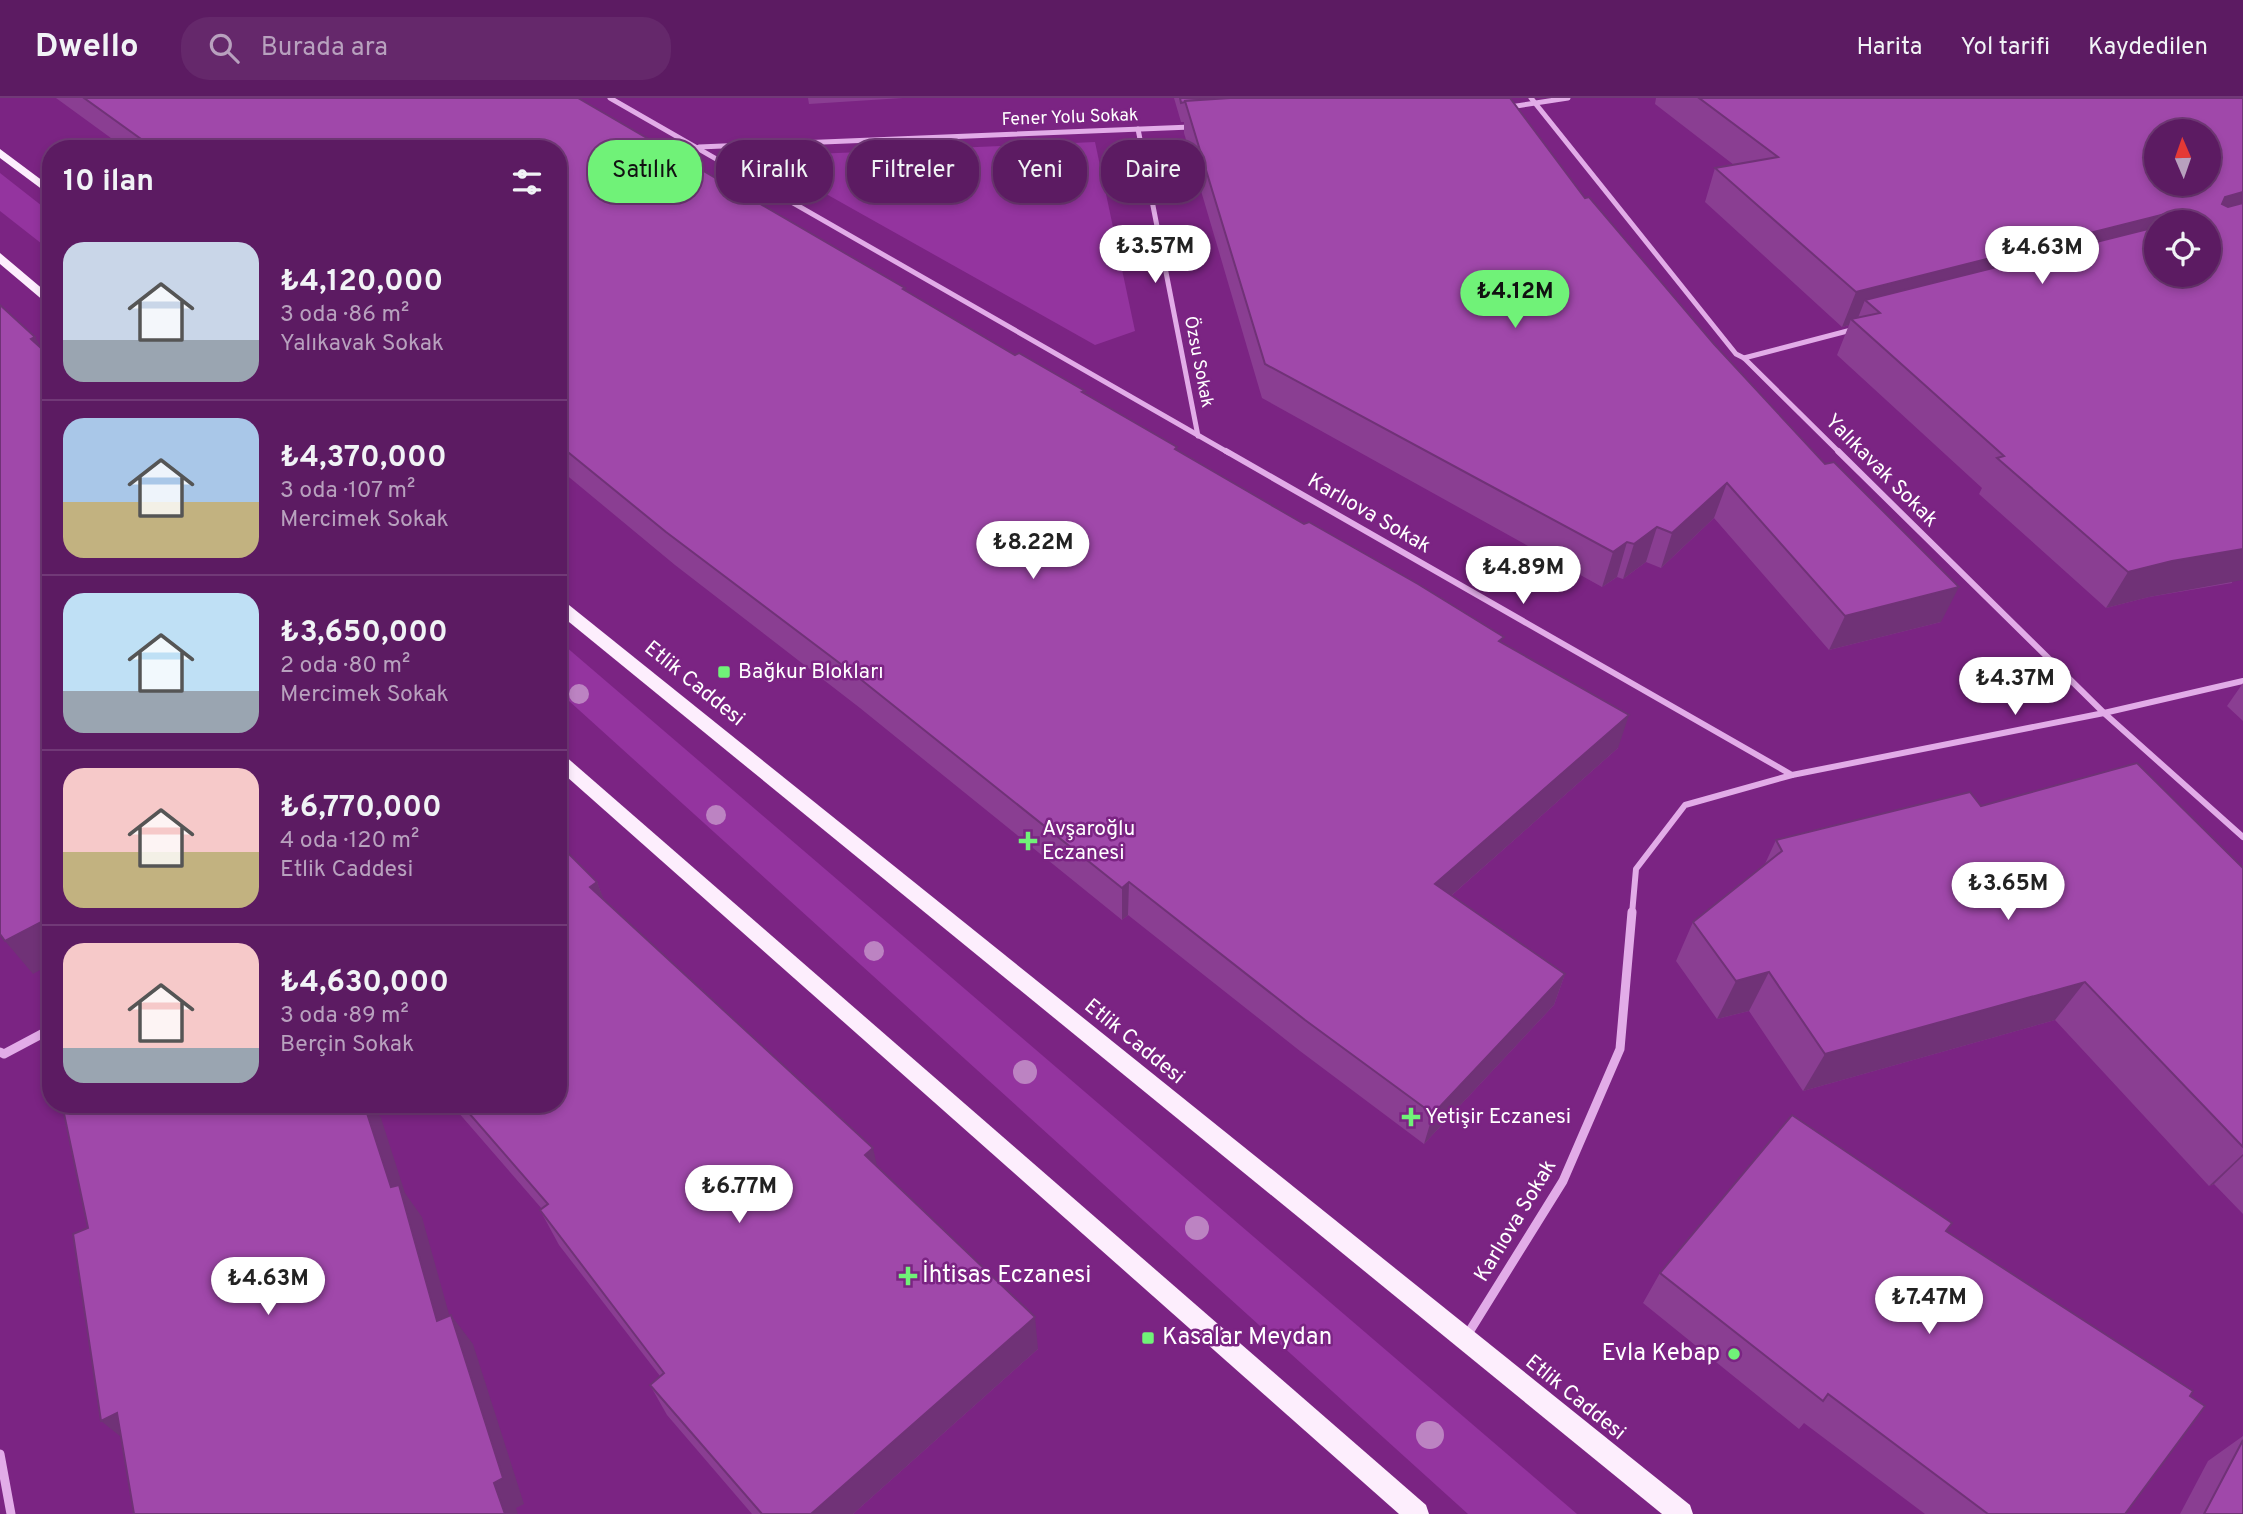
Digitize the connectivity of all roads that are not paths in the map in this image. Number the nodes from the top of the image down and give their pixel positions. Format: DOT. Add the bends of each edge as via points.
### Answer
graph roads {
  1 [pos="610,98"];
  2 [pos="1531,98"];
  3 [pos="1568,98"];
  4 [pos="1535,105"];
  5 [pos="1497,109"];
  6 [pos="1204,127"];
  7 [pos="1138,129"];
  8 [pos="687,140"];
  9 [pos="702,146"];
  10 [pos="702,148"];
  11 [pos="0,152"];
  12 [pos="42,186"];
  13 [pos="0,257"];
  14 [pos="42,295"];
  15 [pos="1864,327"];
  16 [pos="1744,358"];
  17 [pos="1198,436"];
  18 [pos="567,612"];
  19 [pos="2243,681"];
  20 [pos="2104,713"];
  21 [pos="567,768"];
  22 [pos="1792,775"];
  23 [pos="2243,837"];
  24 [pos="42,1034"];
  25 [pos="0,1052"];
  26 [pos="1464,1341"];
  27 [pos="0,1454"];
  28 [pos="11,1514"];
  29 [pos="1417,1514"];
  30 [pos="1681,1514"];
  1 -- 8 [label="street, Karlıova Sokak"];
  2 -- 4 [label="street, Yalıkavak Sokak"];
  3 -- 4 [label="street"];
  4 -- 5 [label="street"];
  4 -- 16 [label="street, Yalıkavak Sokak" via="1736,354"];
  6 -- 7 [label="street, Fener Yolu Sokak"];
  7 -- 9 [label="street, Fener Yolu Sokak"];
  7 -- 17 [label="street, Özsu Sokak"];
  10 -- 17 [label="street, Karlıova Sokak"];
  11 -- 12 [label="main road"];
  13 -- 14 [label="main road"];
  15 -- 16 [label="street"];
  16 -- 20 [label="street, Yalıkavak Sokak"];
  17 -- 22 [label="street, Karlıova Sokak"];
  18 -- 26 [label="main road, Etlik Caddesi"];
  19 -- 20 [label="street"];
  20 -- 22 [label="street"];
  20 -- 23 [label="street, Yalıkavak Sokak"];
  21 -- 29 [label="main road"];
  22 -- 26 [label="street, Karlıova Sokak" via="1685,805 1636,869 1620,1049 1563,1181"];
  24 -- 25 [label="street"];
  26 -- 30 [label="main road, Etlik Caddesi"];
  27 -- 28 [label="street"];
}
